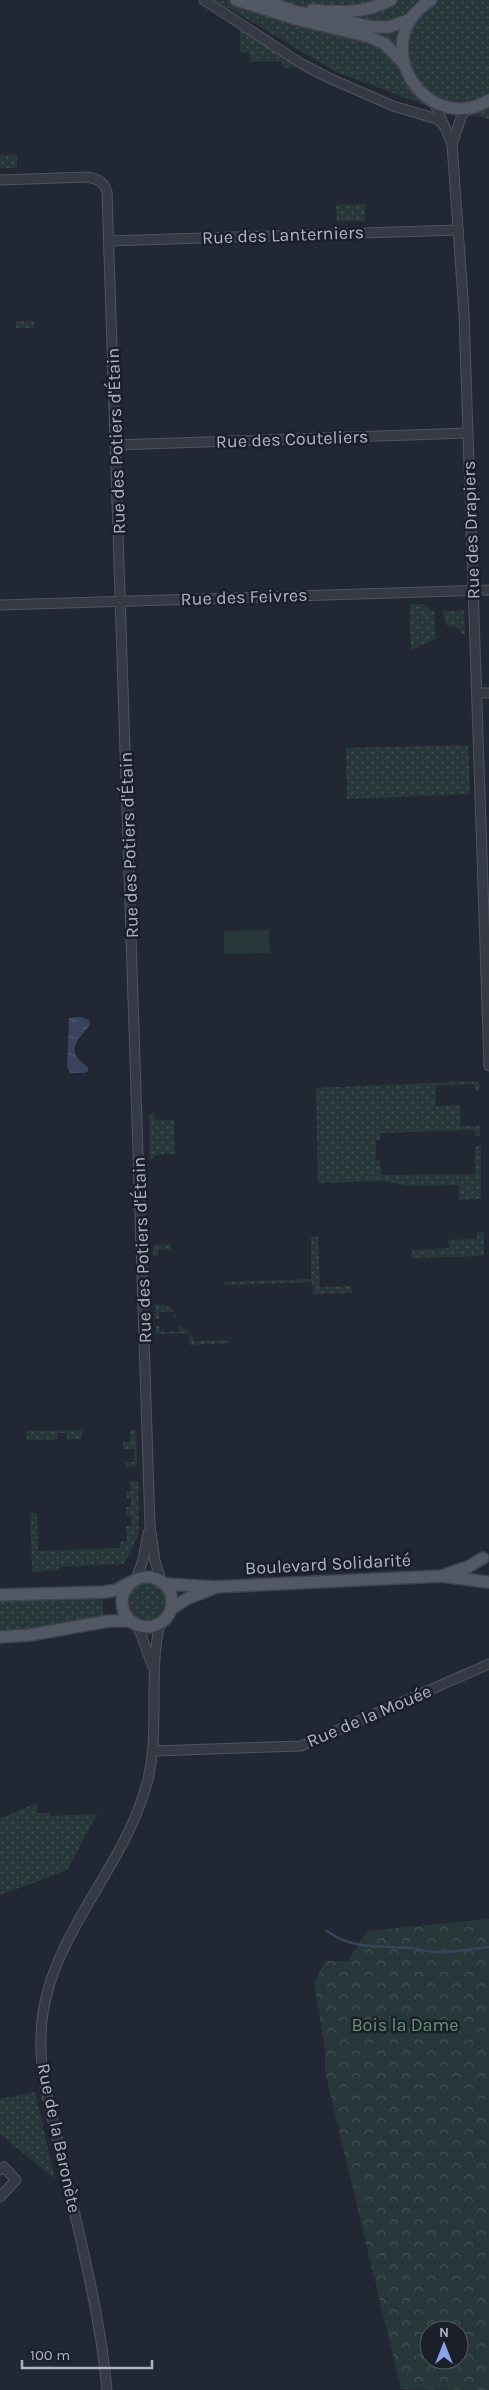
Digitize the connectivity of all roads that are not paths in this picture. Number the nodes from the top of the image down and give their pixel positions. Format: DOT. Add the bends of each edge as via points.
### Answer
graph roads {
  1 [pos="204,0"];
  2 [pos="236,0"];
  3 [pos="391,0"];
  4 [pos="431,0"];
  5 [pos="264,1"];
  6 [pos="411,19"];
  7 [pos="404,64"];
  8 [pos="489,100"];
  9 [pos="434,102"];
  10 [pos="472,107"];
  11 [pos="444,125"];
  12 [pos="452,144"];
  13 [pos="0,180"];
  14 [pos="458,230"];
  15 [pos="109,241"];
  16 [pos="468,433"];
  17 [pos="116,446"];
  18 [pos="473,590"];
  19 [pos="489,590"];
  20 [pos="121,601"];
  21 [pos="0,605"];
  22 [pos="477,693"];
  23 [pos="489,693"];
  24 [pos="488,984"];
  25 [pos="489,1066"];
  26 [pos="150,1525"];
  27 [pos="486,1554"];
  28 [pos="442,1576"];
  29 [pos="134,1580"];
  30 [pos="163,1582"];
  31 [pos="488,1583"];
  32 [pos="215,1587"];
  33 [pos="0,1595"];
  34 [pos="171,1609"];
  35 [pos="133,1622"];
  36 [pos="160,1623"];
  37 [pos="0,1637"];
  38 [pos="489,1664"];
  39 [pos="153,1668"];
  40 [pos="154,1751"];
  41 [pos="0,2170"];
  42 [pos="1,2192"];
  43 [pos="107,2390"];
  1 -- 11 [label="street" via="302,64 393,106 437,119"];
  2 -- 7 [label="main road" via="370,37 385,44"];
  3 -- 5 [label="main road" via="353,12 314,10"];
  4 -- 6 [label="main road"];
  5 -- 6 [label="main road" via="297,12 374,27 389,27"];
  6 -- 7 [label="main road" via="404,33"];
  7 -- 9 [label="main road" via="415,86"];
  8 -- 10 [label="main road"];
  9 -- 10 [label="main road" via="452,108"];
  9 -- 11 [label="street, Rue des Drapiers"];
  10 -- 12 [label="street, Rue des Drapiers" via="462,114"];
  11 -- 12 [label="street, Rue des Drapiers"];
  12 -- 14 [label="street, Rue des Drapiers"];
  13 -- 15 [label="street, Rue des Potiers d'Étain" via="97,179 107,192"];
  14 -- 15 [label="street, Rue des Lanterniers"];
  14 -- 16 [label="street, Rue des Drapiers"];
  15 -- 17 [label="street, Rue des Potiers d'Étain"];
  16 -- 17 [label="street, Rue des Couteliers"];
  16 -- 18 [label="street, Rue des Drapiers"];
  17 -- 20 [label="street, Rue des Potiers d'Étain"];
  18 -- 19 [label="street, Rue des Feivres"];
  18 -- 20 [label="street, Rue des Feivres"];
  18 -- 22 [label="street, Rue des Drapiers"];
  20 -- 21 [label="street, Rue des Feivres"];
  20 -- 26 [label="street, Rue des Potiers d'Étain"];
  22 -- 23 [label="street"];
  22 -- 24 [label="street, Rue des Drapiers"];
  24 -- 25 [label="street, Rue des Drapiers"];
  26 -- 29 [label="street, Rue des Potiers d'Étain" via="143,1560"];
  26 -- 30 [label="street, Rue des Potiers d'Étain" via="155,1561"];
  27 -- 28 [label="main road, Boulevard Solidarité" via="468,1567"];
  27 -- 31 [label="main road" via="482,1571"];
  28 -- 31 [label="main road, Boulevard Solidarité"];
  28 -- 32 [label="main road, Boulevard Solidarité"];
  29 -- 30 [label="main road" via="149,1576"];
  29 -- 33 [label="main road" via="105,1592"];
  29 -- 35 [label="main road" via="126,1588 122,1601 125,1614"];
  30 -- 32 [label="main road, Boulevard Solidarité"];
  30 -- 34 [label="main road" via="172,1598"];
  32 -- 34 [label="main road, Boulevard Solidarité"];
  34 -- 36 [label="main road"];
  35 -- 36 [label="main road" via="145,1627"];
  35 -- 37 [label="main road" via="108,1621 41,1634"];
  35 -- 39 [label="street, Rue de la Baronète" via="142,1634"];
  36 -- 39 [label="street, Rue de la Baronète"];
  38 -- 40 [label="street, Rue de la Mouée" via="301,1746"];
  39 -- 40 [label="street, Rue de la Baronète"];
  40 -- 43 [label="street, Rue de la Baronète" via="136,1817 61,1953 46,2002 41,2034 44,2079 98,2326"];
  41 -- 42 [label="street" via="4,2167 16,2180"];
}
